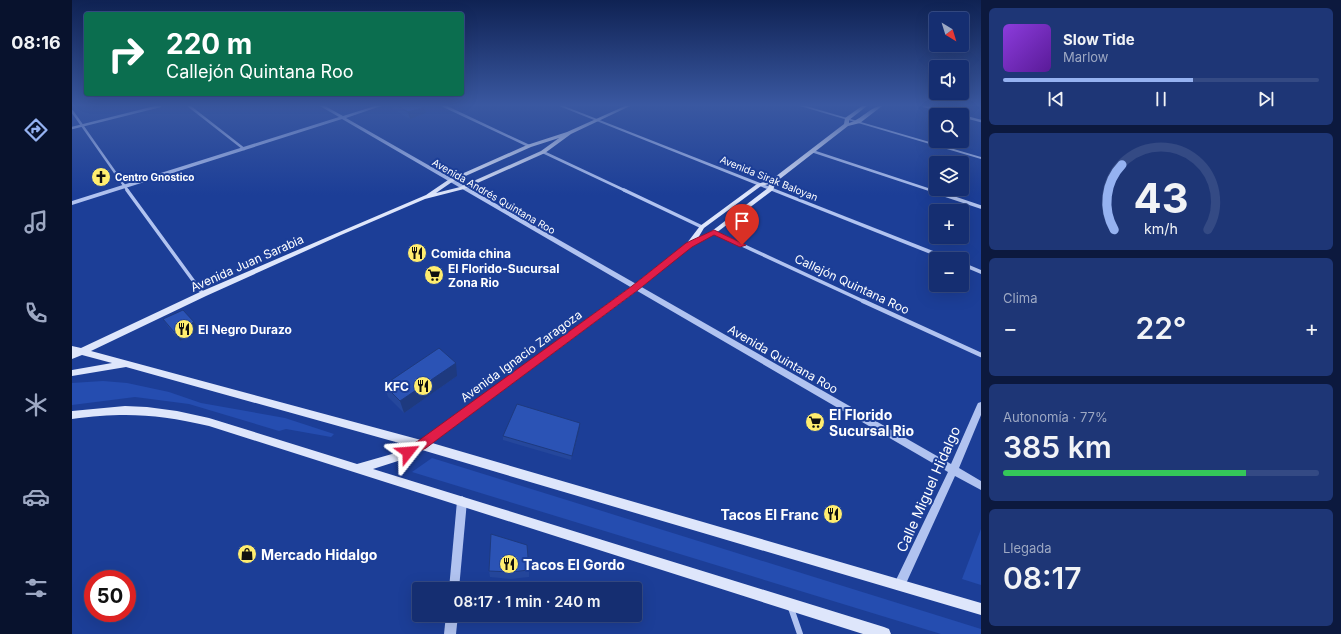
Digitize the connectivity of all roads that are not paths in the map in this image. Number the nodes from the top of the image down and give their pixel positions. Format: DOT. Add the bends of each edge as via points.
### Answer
graph roads {
  1 [pos="89,136"];
  2 [pos="227,136"];
  3 [pos="286,136"];
  4 [pos="372,136"];
  5 [pos="507,136"];
  6 [pos="561,136"];
  7 [pos="565,136"];
  8 [pos="635,136"];
  9 [pos="832,136"];
  10 [pos="904,136"];
  11 [pos="529,146"];
  12 [pos="244,149"];
  13 [pos="812,151"];
  14 [pos="543,152"];
  15 [pos="981,158"];
  16 [pos="450,181"];
  17 [pos="773,181"];
  18 [pos="759,185"];
  19 [pos="126,186"];
  20 [pos="462,188"];
  21 [pos="771,189"];
  22 [pos="423,198"];
  23 [pos="72,203"];
  24 [pos="981,207"];
  25 [pos="702,227"];
  26 [pos="714,232"];
  27 [pos="689,245"];
  28 [pos="931,252"];
  29 [pos="969,267"];
  30 [pos="981,272"];
  31 [pos="635,288"];
  32 [pos="203,294"];
  33 [pos="72,349"];
  34 [pos="82,351"];
  35 [pos="981,355"];
  36 [pos="72,356"];
  37 [pos="126,365"];
  38 [pos="72,373"];
  39 [pos="981,405"];
  40 [pos="72,416"];
  41 [pos="422,445"];
  42 [pos="357,468"];
  43 [pos="953,470"];
  44 [pos="981,486"];
  45 [pos="462,501"];
  46 [pos="455,582"];
  47 [pos="900,584"];
  48 [pos="789,604"];
  49 [pos="981,609"];
  50 [pos="451,622"];
  51 [pos="450,634"];
  52 [pos="800,634"];
  53 [pos="884,634"];
  1 -- 19 [label="street"];
  2 -- 12 [label="street"];
  3 -- 12 [label="street"];
  4 -- 16 [label="street, Avenida Andrés Quintana Roo"];
  5 -- 11 [label="street"];
  6 -- 11 [label="main road, Avenida Juan Sarabia"];
  7 -- 14 [label="main road, Avenida Juan Sarabia"];
  8 -- 18 [label="street, Avenida Sirak Baloyan"];
  9 -- 13 [label="main road, Avenida Ignacio Zaragoza"];
  10 -- 15 [label="street"];
  11 -- 16 [label="main road, Avenida Juan Sarabia"];
  12 -- 19 [label="street"];
  13 -- 17 [label="main road, Avenida Ignacio Zaragoza"];
  13 -- 24 [label="street"];
  14 -- 20 [label="main road, Avenida Juan Sarabia"];
  14 -- 25 [label="street"];
  16 -- 20 [label="street, Avenida Andrés Quintana Roo"];
  16 -- 22 [label="main road, Avenida Juan Sarabia"];
  17 -- 18 [label="main road, Avenida Ignacio Zaragoza"];
  17 -- 21 [label="main road"];
  18 -- 21 [label="street, Avenida Sirak Baloyan"];
  18 -- 25 [label="main road, Avenida Ignacio Zaragoza"];
  19 -- 23 [label="street"];
  19 -- 32 [label="street"];
  20 -- 22 [label="main road, Avenida Juan Sarabia"];
  20 -- 31 [label="street, Avenida Andrés Quintana Roo"];
  21 -- 26 [label="main road, Avenida Ignacio Zaragoza"];
  21 -- 28 [label="street, Avenida Sirak Baloyan"];
  22 -- 32 [label="main road, Avenida Juan Sarabia"];
  25 -- 27 [label="main road, Avenida Ignacio Zaragoza"];
  26 -- 27 [label="main road, Avenida Ignacio Zaragoza"];
  26 -- 35 [label="street, Callejón Quintana Roo"];
  27 -- 31 [label="main road, Avenida Ignacio Zaragoza"];
  29 -- 30 [label="street"];
  31 -- 41 [label="main road, Avenida Ignacio Zaragoza"];
  31 -- 43 [label="street, Avenida Quintana Roo"];
  32 -- 34 [label="main road, Avenida Juan Sarabia"];
  33 -- 34 [label="main road"];
  34 -- 36 [label="main road, Avenida Juan Sarabia"];
  34 -- 37 [label="main road"];
  37 -- 38 [label="main road"];
  37 -- 41 [label="main road" via="145,368 252,400"];
  39 -- 43 [label="street, Calle Miguel Hidalgo"];
  40 -- 42 [label="main road" via="131,410 158,412 209,422"];
  41 -- 42 [label="main road, Avenida Ignacio Zaragoza" via="394,458"];
  41 -- 47 [label="main road"];
  42 -- 45 [label="main road"];
  43 -- 44 [label="street, Avenida Quintana Roo"];
  43 -- 47 [label="street, Calle Miguel Hidalgo"];
  45 -- 46 [label="street"];
  45 -- 48 [label="main road"];
  47 -- 49 [label="main road"];
  48 -- 52 [label="street"];
  48 -- 53 [label="main road"];
  50 -- 51 [label="street"];
}
